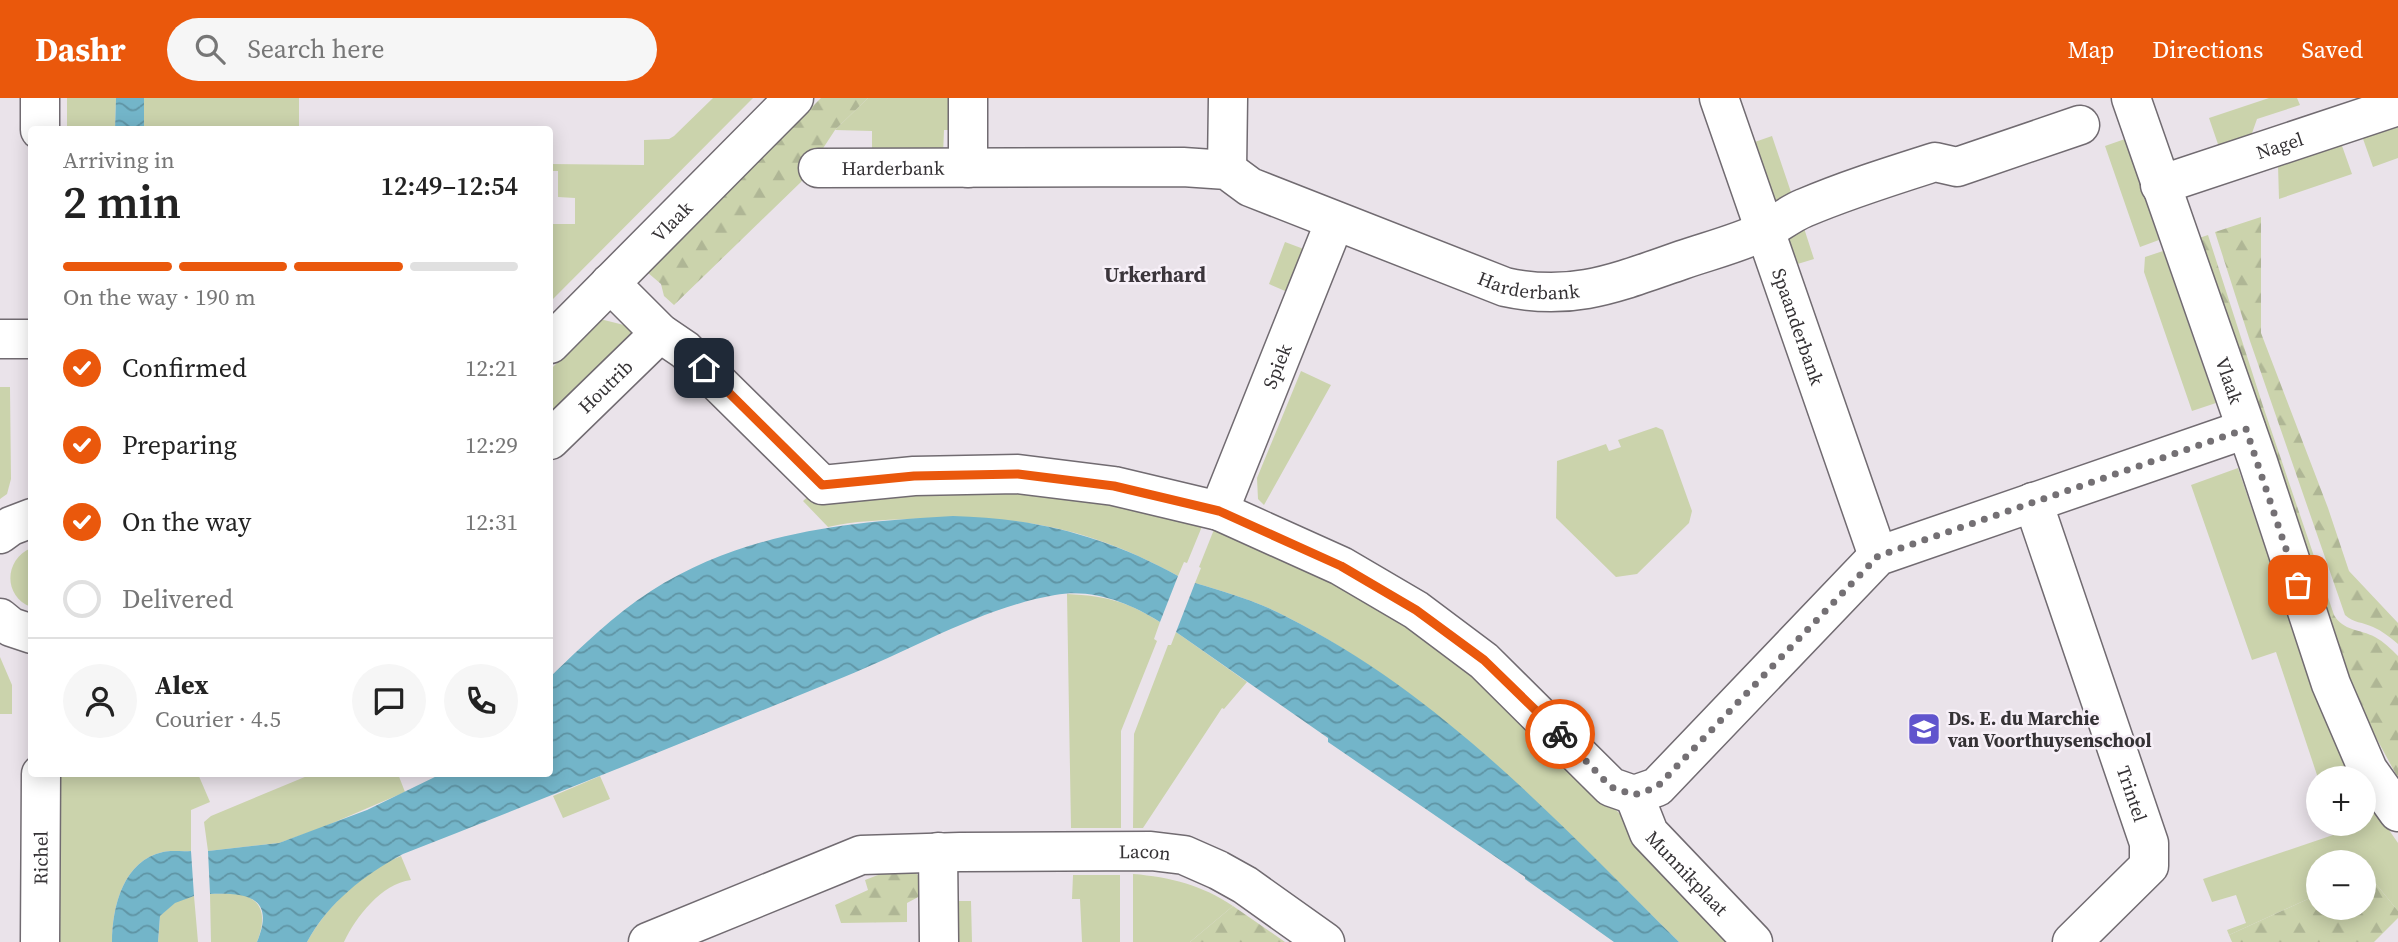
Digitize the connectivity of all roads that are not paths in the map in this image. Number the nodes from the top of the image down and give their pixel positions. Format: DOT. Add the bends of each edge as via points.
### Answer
graph roads {
  1 [pos="40,98"];
  2 [pos="794,98"];
  3 [pos="968,98"];
  4 [pos="1228,98"];
  5 [pos="1719,98"];
  6 [pos="2131,98"];
  7 [pos="2398,106"];
  8 [pos="2080,125"];
  9 [pos="40,126"];
  10 [pos="818,168"];
  11 [pos="968,168"];
  12 [pos="1227,170"];
  13 [pos="2160,186"];
  14 [pos="1335,221"];
  15 [pos="1764,231"];
  16 [pos="610,283"];
  17 [pos="660,333"];
  18 [pos="0,339"];
  19 [pos="28,339"];
  20 [pos="553,341"];
  21 [pos="2246,429"];
  22 [pos="553,437"];
  23 [pos="2033,502"];
  24 [pos="1219,511"];
  25 [pos="28,519"];
  26 [pos="0,534"];
  27 [pos="1878,556"];
  28 [pos="0,618"];
  29 [pos="28,633"];
  30 [pos="41,777"];
  31 [pos="1634,795"];
  32 [pos="2398,813"];
  33 [pos="939,852"];
  34 [pos="40,942"];
  35 [pos="648,942"];
  36 [pos="939,942"];
  37 [pos="1325,942"];
  38 [pos="1754,942"];
  39 [pos="2072,942"];
  1 -- 9 [label="street"];
  2 -- 16 [label="street, Vlaak"];
  3 -- 11 [label="street, Harderbank"];
  4 -- 12 [label="street"];
  5 -- 15 [label="street, Spaanderbank"];
  6 -- 13 [label="street, Vlaak"];
  7 -- 13 [label="street, Nagel"];
  8 -- 15 [label="street, Harderbank" via="1957,167 1935,162 1801,208"];
  10 -- 11 [label="street, Harderbank"];
  11 -- 12 [label="street, Harderbank"];
  12 -- 14 [label="street, Harderbank" via="1250,187"];
  13 -- 21 [label="street, Vlaak"];
  14 -- 15 [label="street, Harderbank" via="1505,287 1552,294 1616,283"];
  14 -- 24 [label="street, Spiek"];
  15 -- 27 [label="street, Spaanderbank"];
  16 -- 17 [label="street"];
  16 -- 20 [label="street, Vlaak"];
  17 -- 22 [label="street, Houtrib"];
  17 -- 24 [label="street" via="685,350 822,485 914,476 1018,474 1114,486"];
  18 -- 19 [label="street"];
  21 -- 23 [label="street"];
  21 -- 32 [label="street, Vlaak" via="2343,716 2368,770"];
  23 -- 27 [label="street"];
  23 -- 39 [label="street, Trintel" via="2149,843 2149,866"];
  24 -- 31 [label="street" via="1341,566 1416,610 1484,660 1611,787"];
  25 -- 26 [label="street"];
  27 -- 31 [label="street" via="1657,787"];
  28 -- 29 [label="street"];
  30 -- 34 [label="street, Richel"];
  31 -- 38 [label="street, Munnikplaat" via="1649,833"];
  33 -- 35 [label="street, Lacon" via="861,855"];
  33 -- 36 [label="street"];
  33 -- 37 [label="street, Lacon" via="1151,851 1185,855 1245,884"];
}
